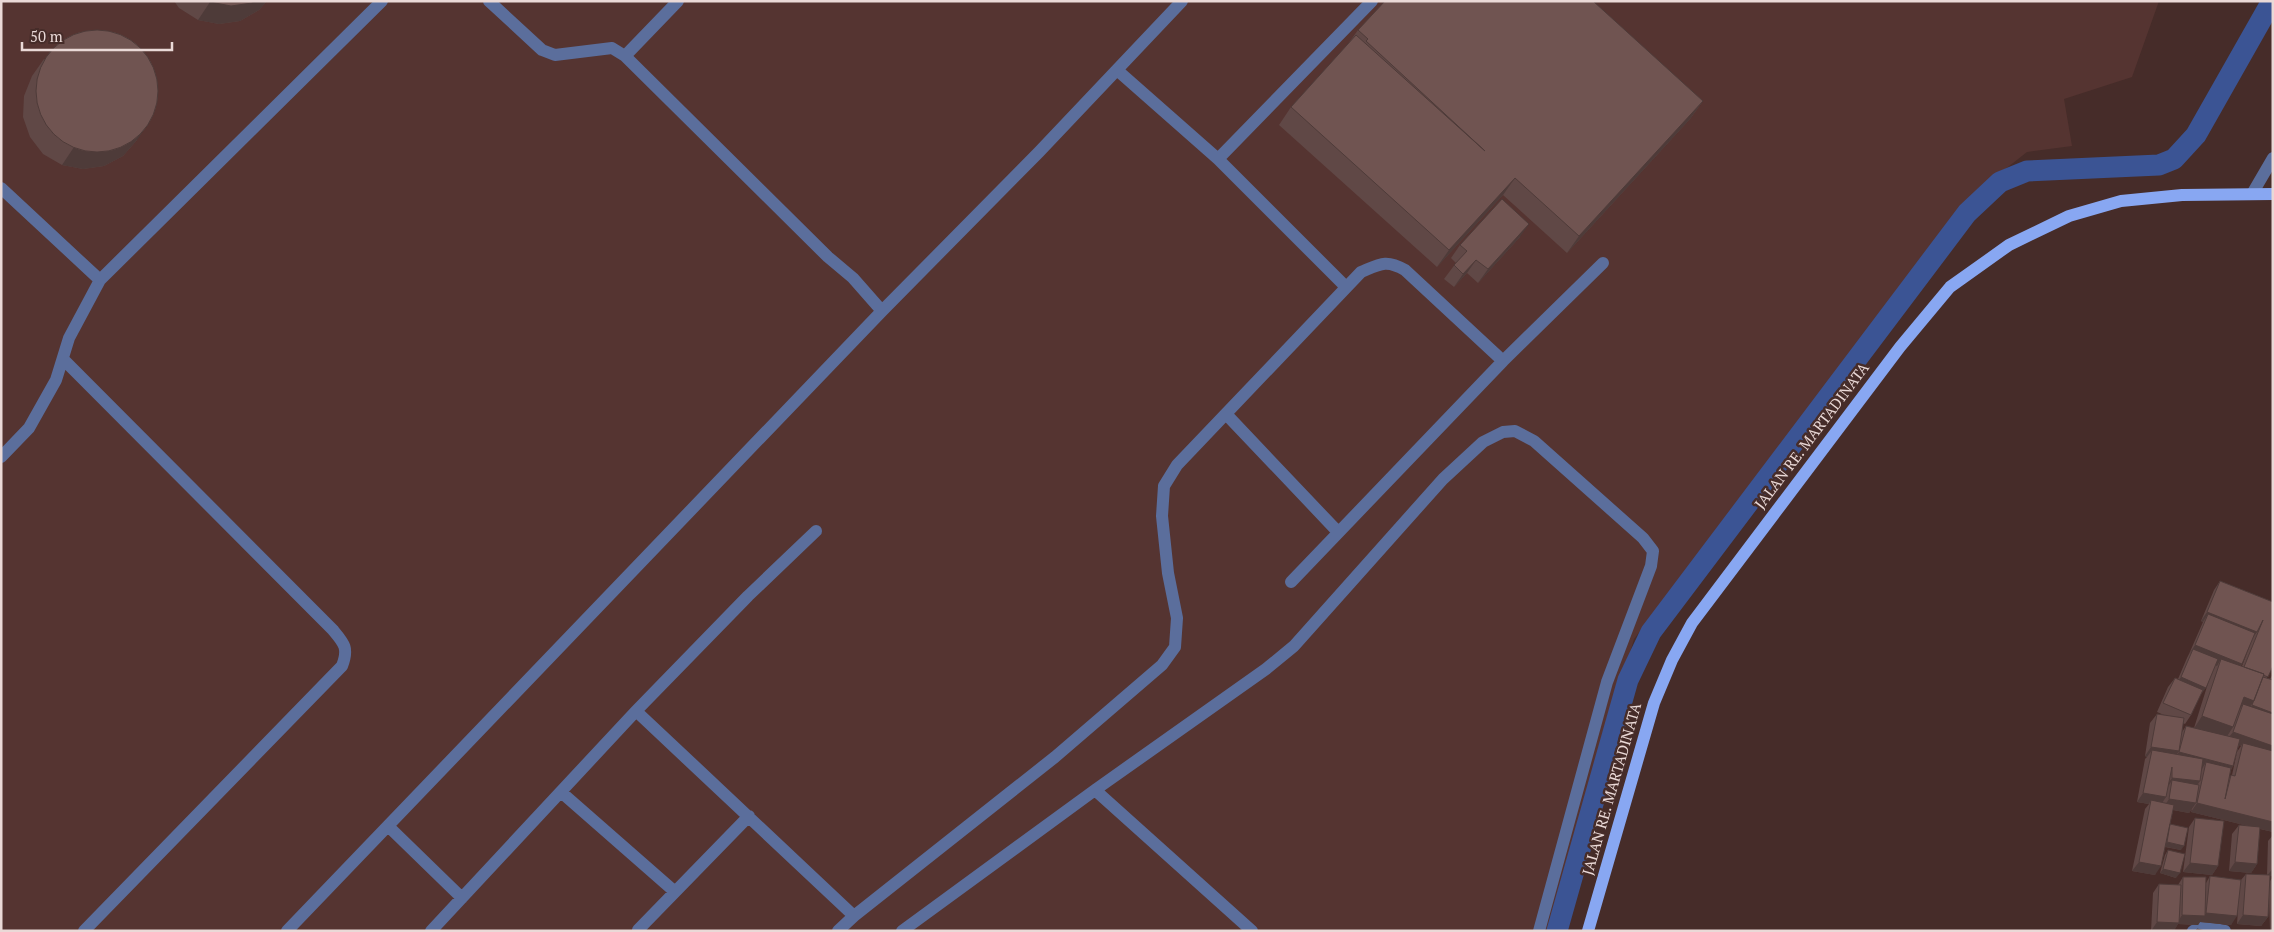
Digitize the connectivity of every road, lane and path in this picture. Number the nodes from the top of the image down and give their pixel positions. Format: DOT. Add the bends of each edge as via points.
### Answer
graph roads {
  1 [pos="382,1"];
  2 [pos="489,1"];
  3 [pos="678,1"];
  4 [pos="1182,1"];
  5 [pos="1372,1"];
  6 [pos="625,56"];
  7 [pos="1117,70"];
  8 [pos="2273,158"];
  9 [pos="1218,159"];
  10 [pos="1,188"];
  11 [pos="2252,194"];
  12 [pos="2273,194"];
  13 [pos="1604,263"];
  14 [pos="100,280"];
  15 [pos="1345,286"];
  16 [pos="882,311"];
  17 [pos="63,359"];
  18 [pos="1503,361"];
  19 [pos="1226,414"];
  20 [pos="1,457"];
  21 [pos="816,531"];
  22 [pos="1338,532"];
  23 [pos="1291,582"];
  24 [pos="636,711"];
  25 [pos="1095,790"];
  26 [pos="561,792"];
  27 [pos="749,816"];
  28 [pos="388,826"];
  29 [pos="674,891"];
  30 [pos="462,898"];
  31 [pos="854,916"];
  32 [pos="638,930"];
  33 [pos="84,931"];
  34 [pos="288,931"];
  35 [pos="431,931"];
  36 [pos="838,931"];
  37 [pos="902,931"];
  38 [pos="1252,931"];
  39 [pos="1539,931"];
  40 [pos="1588,931"];
  41 [pos="2193,931"];
  42 [pos="2226,931"];
  1 -- 14 [label="street"];
  2 -- 6 [label="street" via="542,50 556,55 612,48"];
  3 -- 6 [label="street"];
  4 -- 7 [label="street"];
  5 -- 9 [label="street"];
  6 -- 16 [label="street" via="853,278"];
  7 -- 9 [label="street"];
  7 -- 16 [label="street"];
  8 -- 11 [label="street"];
  9 -- 15 [label="street"];
  10 -- 14 [label="street"];
  11 -- 12 [label="main road, JALAN RE. MARTADINATA"];
  11 -- 40 [label="main road, JALAN RE. MARTADINATA" via="2182,195 2121,201 2070,216 2009,245 1950,287 1900,347 1692,623 1654,703"];
  13 -- 18 [label="street"];
  14 -- 17 [label="street" via="69,338"];
  15 -- 18 [label="street" via="1361,272 1392,262 1405,270"];
  15 -- 19 [label="street"];
  16 -- 28 [label="street"];
  17 -- 20 [label="street" via="56,380 30,428"];
  17 -- 33 [label="street" via="333,630 343,642 347,655 342,666"];
  18 -- 22 [label="street"];
  19 -- 22 [label="street"];
  19 -- 31 [label="street" via="1177,465 1164,486 1162,516 1177,618 1175,647 1171,653 1162,665 1054,757"];
  21 -- 24 [label="street"];
  22 -- 23 [label="street"];
  24 -- 26 [label="street"];
  24 -- 27 [label="street"];
  25 -- 37 [label="street"];
  25 -- 38 [label="street"];
  25 -- 39 [label="street" via="1294,646 1443,479 1483,442 1503,432 1515,431 1534,441 1643,538 1653,551 1651,566 1607,682"];
  26 -- 29 [label="street"];
  26 -- 30 [label="street"];
  27 -- 29 [label="street"];
  27 -- 31 [label="street"];
  28 -- 30 [label="street"];
  28 -- 34 [label="street"];
  29 -- 32 [label="street"];
  30 -- 35 [label="street"];
  31 -- 36 [label="street"];
  41 -- 42 [label="street" via="2201,927"];
}
